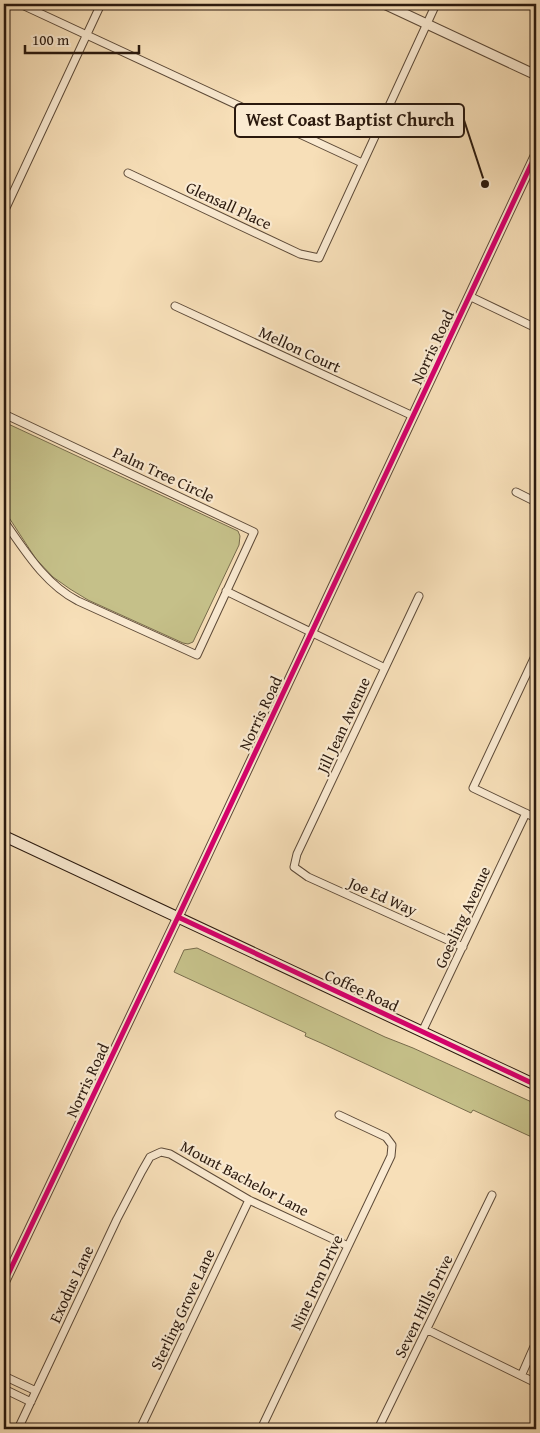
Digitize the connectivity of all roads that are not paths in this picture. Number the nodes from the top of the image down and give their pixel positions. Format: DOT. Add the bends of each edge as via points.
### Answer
graph roads {
  1 [pos="20,4"];
  2 [pos="100,4"];
  3 [pos="384,4"];
  4 [pos="436,4"];
  5 [pos="427,24"];
  6 [pos="86,34"];
  7 [pos="536,75"];
  8 [pos="536,154"];
  9 [pos="362,163"];
  10 [pos="128,173"];
  11 [pos="4,212"];
  12 [pos="469,296"];
  13 [pos="175,306"];
  14 [pos="536,328"];
  15 [pos="4,414"];
  16 [pos="413,416"];
  17 [pos="516,492"];
  18 [pos="536,502"];
  19 [pos="4,521"];
  20 [pos="226,591"];
  21 [pos="418,596"];
  22 [pos="311,633"];
  23 [pos="536,654"];
  24 [pos="385,668"];
  25 [pos="526,813"];
  26 [pos="536,818"];
  27 [pos="4,836"];
  28 [pos="294,866"];
  29 [pos="178,917"];
  30 [pos="463,947"];
  31 [pos="422,1032"];
  32 [pos="536,1086"];
  33 [pos="338,1115"];
  34 [pos="156,1155"];
  35 [pos="492,1195"];
  36 [pos="248,1200"];
  37 [pos="348,1246"];
  38 [pos="4,1283"];
  39 [pos="428,1330"];
  40 [pos="536,1342"];
  41 [pos="522,1374"];
  42 [pos="4,1376"];
  43 [pos="536,1383"];
  44 [pos="4,1390"];
  45 [pos="36,1391"];
  46 [pos="30,1402"];
  47 [pos="18,1429"];
  48 [pos="140,1429"];
  49 [pos="261,1429"];
  50 [pos="378,1429"];
  1 -- 6 [label="street"];
  2 -- 6 [label="street"];
  3 -- 5 [label="street"];
  4 -- 5 [label="street"];
  5 -- 7 [label="street"];
  5 -- 9 [label="street"];
  6 -- 9 [label="street"];
  6 -- 11 [label="street"];
  8 -- 12 [label="street, Norris Road"];
  9 -- 10 [label="street, Glensall Place" via="319,258 300,254"];
  12 -- 14 [label="street"];
  12 -- 16 [label="street, Norris Road"];
  13 -- 16 [label="street, Mellon Court"];
  15 -- 20 [label="street, Palm Tree Circle" via="254,532"];
  16 -- 22 [label="street, Norris Road"];
  17 -- 18 [label="street"];
  19 -- 20 [label="street, Palm Tree Circle" via="49,581 63,592 197,655"];
  20 -- 22 [label="street"];
  21 -- 24 [label="street, Jill Jean Avenue"];
  22 -- 24 [label="street"];
  22 -- 29 [label="street, Norris Road"];
  23 -- 25 [label="street" via="473,788"];
  24 -- 28 [label="street, Jill Jean Avenue"];
  25 -- 26 [label="street"];
  25 -- 30 [label="street, Goesling Avenue"];
  27 -- 29 [label="main road, Coffee Road"];
  28 -- 30 [label="street, Joe Ed Way" via="308,877"];
  29 -- 31 [label="main road, Coffee Road"];
  29 -- 38 [label="street, Norris Road"];
  30 -- 31 [label="street, Goesling Avenue"];
  31 -- 32 [label="main road, Coffee Road"];
  33 -- 37 [label="street, Nine Iron Drive" via="386,1137 392,1145 392,1156"];
  34 -- 36 [label="street, Mount Bachelor Lane" via="161,1152 170,1154"];
  34 -- 45 [label="street, Exodus Lane" via="150,1157 117,1219"];
  35 -- 39 [label="street, Seven Hills Drive"];
  36 -- 37 [label="street, Mount Bachelor Lane"];
  36 -- 48 [label="street, Sterling Grove Lane"];
  37 -- 49 [label="street, Nine Iron Drive"];
  39 -- 41 [label="street"];
  39 -- 50 [label="street, Seven Hills Drive"];
  40 -- 41 [label="street"];
  41 -- 43 [label="street"];
  42 -- 45 [label="street"];
  44 -- 46 [label="street"];
  45 -- 46 [label="street, Exodus Lane"];
  46 -- 47 [label="street, Exodus Lane"];
}
